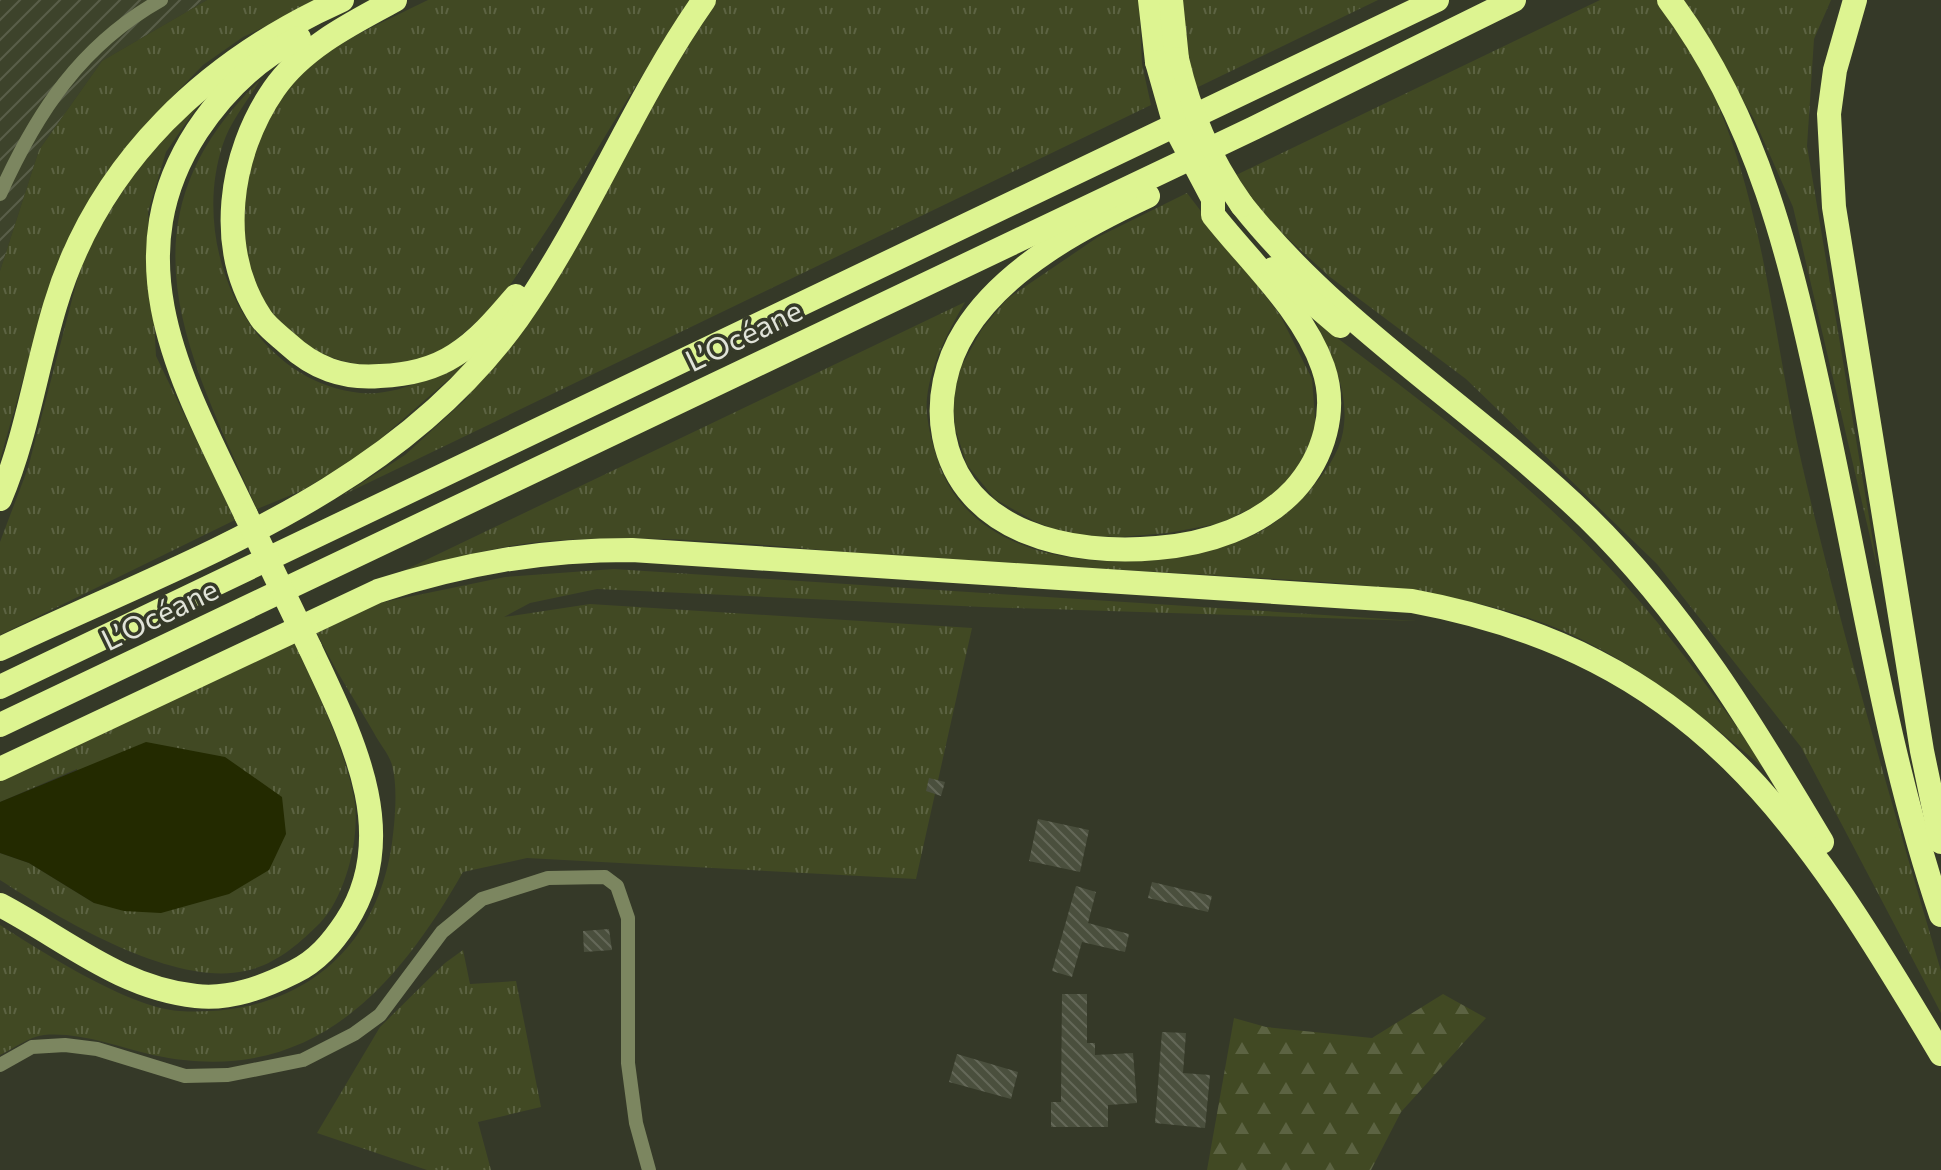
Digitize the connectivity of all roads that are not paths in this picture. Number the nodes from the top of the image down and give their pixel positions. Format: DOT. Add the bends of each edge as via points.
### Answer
graph roads {
  1 [pos="161,0"];
  2 [pos="342,0"];
  3 [pos="373,0"];
  4 [pos="395,0"];
  5 [pos="704,0"];
  6 [pos="1150,0"];
  7 [pos="1171,0"];
  8 [pos="1437,0"];
  9 [pos="1514,0"];
  10 [pos="1855,0"];
  11 [pos="1671,3"];
  12 [pos="1167,60"];
  13 [pos="1254,128"];
  14 [pos="0,194"];
  15 [pos="1223,209"];
  16 [pos="579,217"];
  17 [pos="0,499"];
  18 [pos="0,649"];
  19 [pos="0,687"];
  20 [pos="0,725"];
  21 [pos="0,769"];
  22 [pos="1941,842"];
  23 [pos="0,905"];
  24 [pos="1941,915"];
  25 [pos="1866,928"];
  26 [pos="1941,1054"];
  27 [pos="0,1065"];
  28 [pos="649,1170"];
  1 -- 14 [label="street" via="93,48 60,85 26,137"];
  2 -- 17 [label="highway" via="256,44 209,77 155,131 120,176 85,233 62,286"];
  3 -- 23 [label="highway, bridge" via="284,45 217,101 181,156 160,223 158,288 178,371 359,761 372,838 367,874 354,909 333,942 306,966 239,994 197,997 129,979 91,962"];
  4 -- 16 [label="highway" via="311,50 275,88 249,134 232,193 234,248 262,320 325,370 364,377 430,368 455,356 501,314 567,224"];
  5 -- 16 [label="highway" via="653,77"];
  6 -- 12 [label="highway"];
  7 -- 12 [label="highway"];
  8 -- 19 [label="highway, L’Océane"];
  9 -- 13 [label="highway, L’Océane"];
  10 -- 22 [label="highway" via="1829,114 1834,207"];
  11 -- 24 [label="highway" via="1746,131 1785,247 1895,752"];
  12 -- 15 [label="highway, bridge" via="1219,172"];
  13 -- 15 [label="highway" via="1179,181 1043,256 999,289 966,329 945,380 941,422 952,464 986,509 1052,542 1151,549 1205,541 1237,529 1262,517 1302,482 1324,440 1324,369"];
  13 -- 20 [label="highway, L’Océane"];
  15 -- 25 [label="highway" via="1587,518 1681,621 1771,754 1863,912"];
  16 -- 18 [label="highway" via="543,281 500,341 421,426 355,474 287,513"];
  21 -- 25 [label="highway" via="378,591 430,574 534,553 632,550 1354,595 1412,601 1502,621 1586,656 1659,698 1763,790"];
  25 -- 26 [label="highway"];
  27 -- 28 [label="street" via="32,1047 65,1045 97,1049 185,1076 228,1075 303,1060 380,1015 442,932 482,899 548,878 605,877 617,886 628,918 628,1063"];
}
